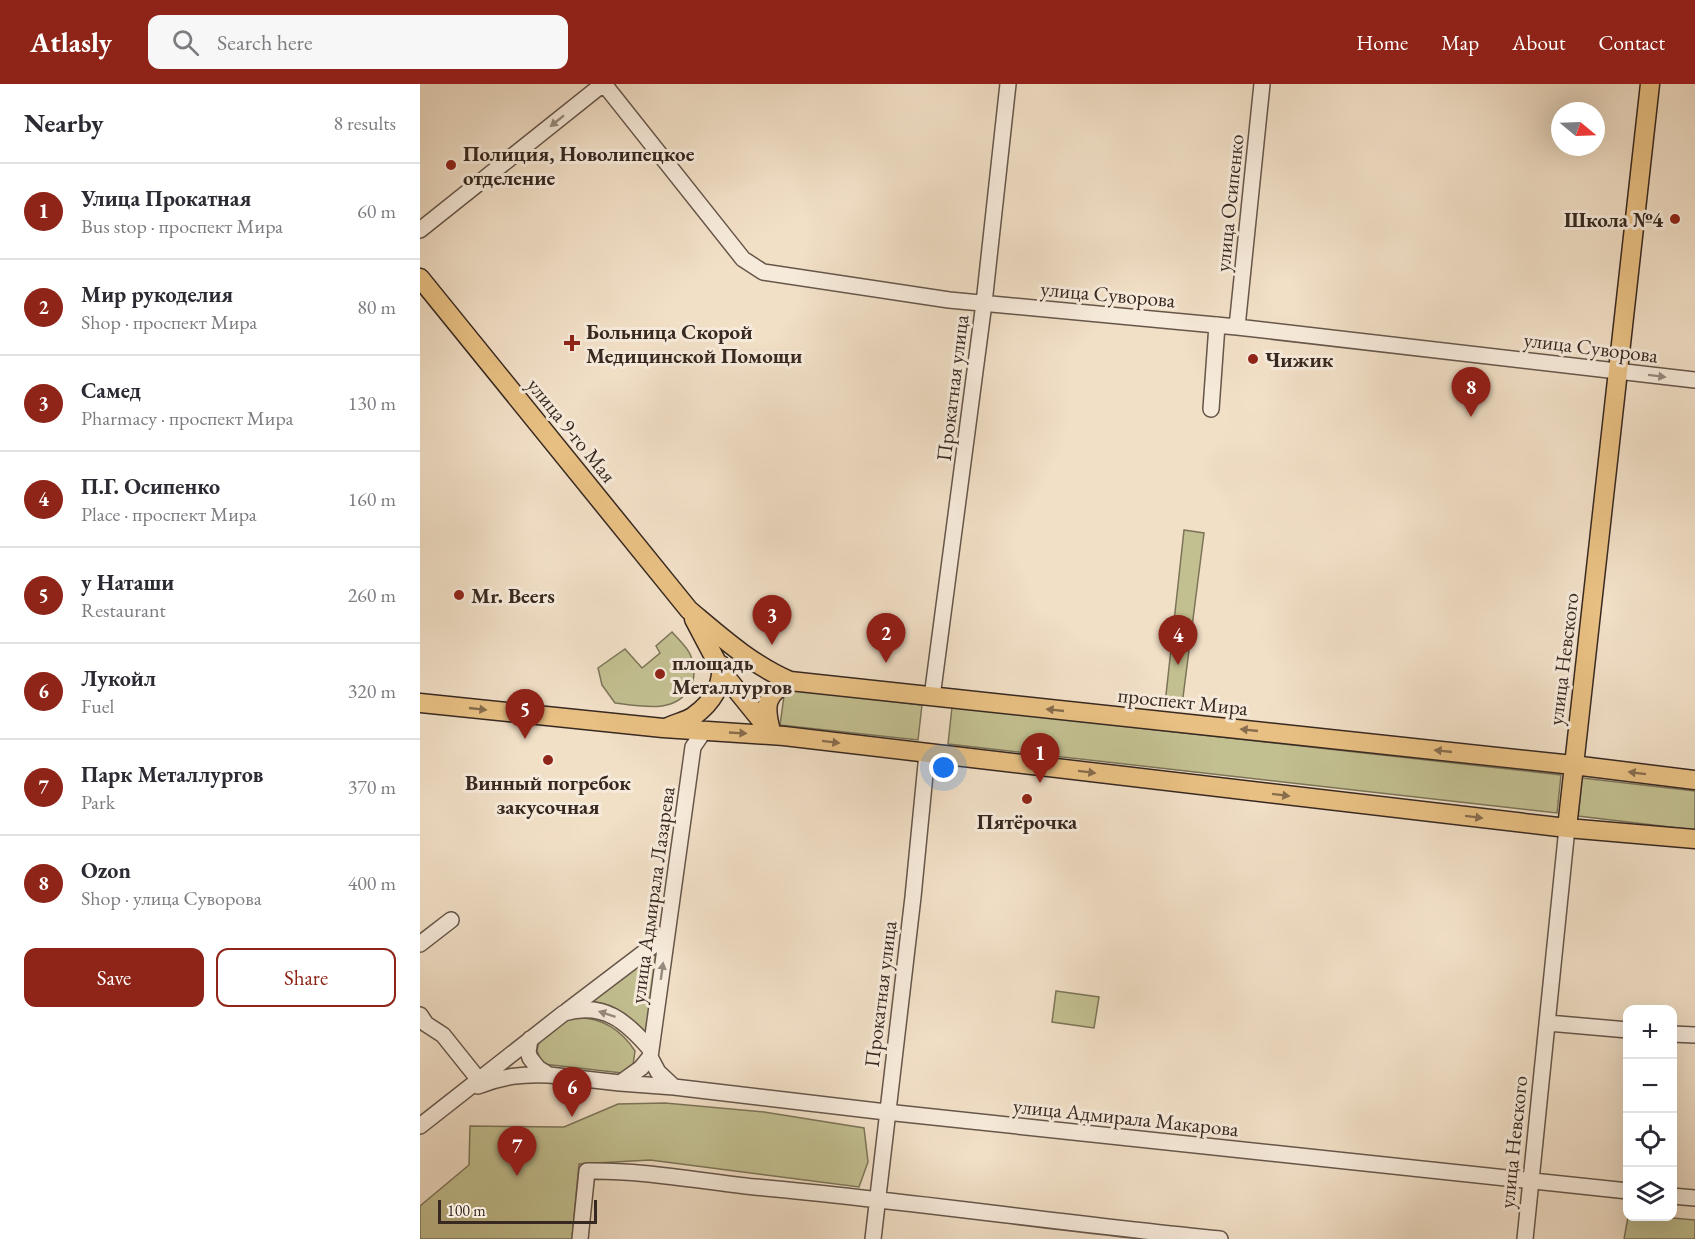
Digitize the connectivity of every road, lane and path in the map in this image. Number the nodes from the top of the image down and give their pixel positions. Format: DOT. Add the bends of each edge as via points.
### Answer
graph roads {
  1 [pos="603,84"];
  2 [pos="1008,84"];
  3 [pos="1262,84"];
  4 [pos="1650,84"];
  5 [pos="420,230"];
  6 [pos="420,278"];
  7 [pos="984,303"];
  8 [pos="1217,325"];
  9 [pos="1237,327"];
  10 [pos="1618,371"];
  11 [pos="1695,380"];
  12 [pos="1210,409"];
  13 [pos="689,610"];
  14 [pos="718,634"];
  15 [pos="722,672"];
  16 [pos="790,681"];
  17 [pos="716,694"];
  18 [pos="932,697"];
  19 [pos="420,703"];
  20 [pos="663,728"];
  21 [pos="704,731"];
  22 [pos="773,735"];
  23 [pos="927,754"];
  24 [pos="1574,765"];
  25 [pos="1695,780"];
  26 [pos="1567,828"];
  27 [pos="1695,839"];
  28 [pos="452,920"];
  29 [pos="667,935"];
  30 [pos="420,944"];
  31 [pos="564,1013"];
  32 [pos="420,1015"];
  33 [pos="1548,1023"];
  34 [pos="1623,1030"];
  35 [pos="1677,1034"];
  36 [pos="1695,1035"];
  37 [pos="530,1039"];
  38 [pos="651,1054"];
  39 [pos="549,1075"];
  40 [pos="479,1080"];
  41 [pos="620,1083"];
  42 [pos="674,1087"];
  43 [pos="464,1092"];
  44 [pos="886,1112"];
  45 [pos="420,1126"];
  46 [pos="1532,1181"];
  47 [pos="1623,1190"];
  48 [pos="1677,1196"];
  49 [pos="877,1198"];
  50 [pos="1695,1198"];
  51 [pos="580,1239"];
  52 [pos="873,1239"];
  53 [pos="1220,1239"];
  54 [pos="1525,1239"];
  1 -- 5 [label="street, one-way"];
  1 -- 7 [label="street, улица Суворова" via="743,259 763,272"];
  2 -- 7 [label="street, Прокатная улица"];
  3 -- 9 [label="street, улица Осипенко"];
  4 -- 10 [label="main road, улица Невского"];
  6 -- 13 [label="main road, улица 9-го Мая"];
  7 -- 8 [label="street, улица Суворова"];
  7 -- 18 [label="street, Прокатная улица"];
  8 -- 9 [label="street, улица Суворова"];
  8 -- 12 [label="street"];
  9 -- 10 [label="street, улица Суворова"];
  10 -- 11 [label="street, улица Суворова, one-way"];
  10 -- 24 [label="main road, улица Невского"];
  13 -- 14 [label="main road, проспект Мира"];
  13 -- 15 [label="main road"];
  14 -- 15 [label="main road"];
  14 -- 16 [label="main road, проспект Мира" via="772,673"];
  15 -- 17 [label="main road"];
  15 -- 22 [label="main road"];
  16 -- 18 [label="main road, проспект Мира"];
  16 -- 22 [label="main road" via="775,689 768,704"];
  17 -- 20 [label="main road" via="694,716"];
  17 -- 21 [label="main road"];
  24 -- 18 [label="main road, проспект Мира, one-way"];
  19 -- 20 [label="main road, one-way"];
  20 -- 21 [label="main road"];
  21 -- 22 [label="main road, one-way"];
  21 -- 29 [label="street, улица Адмирала Лазарева" via="693,747"];
  22 -- 23 [label="main road, one-way"];
  23 -- 26 [label="main road, one-way"];
  23 -- 44 [label="street, Прокатная улица"];
  25 -- 24 [label="main road, проспект Мира, one-way"];
  24 -- 26 [label="main road, улица Невского"];
  26 -- 27 [label="main road"];
  26 -- 33 [label="street, улица Невского"];
  28 -- 30 [label="street"];
  29 -- 31 [label="street"];
  38 -- 29 [label="street, улица Адмирала Лазарева, one-way"];
  31 -- 37 [label="street"];
  38 -- 31 [label="street, one-way" via="627,1024 612,1015 589,1010"];
  32 -- 40 [label="street" via="443,1035"];
  33 -- 34 [label="street"];
  33 -- 46 [label="street, улица Невского"];
  35 -- 36 [label="street"];
  37 -- 39 [label="street" via="530,1058"];
  37 -- 40 [label="street"];
  38 -- 41 [label="street" via="641,1068"];
  38 -- 42 [label="street" via="658,1072"];
  39 -- 41 [label="street, улица Адмирала Макарова"];
  39 -- 43 [label="street" via="505,1077"];
  40 -- 43 [label="street"];
  41 -- 42 [label="street, улица Адмирала Макарова"];
  42 -- 44 [label="street, улица Адмирала Макарова"];
  43 -- 45 [label="street"];
  44 -- 46 [label="street, улица Адмирала Макарова"];
  44 -- 49 [label="street, Прокатная улица"];
  46 -- 47 [label="street, улица Адмирала Макарова"];
  46 -- 54 [label="street, улица Невского"];
  48 -- 50 [label="street"];
  49 -- 51 [label="street" via="614,1170 588,1171"];
  49 -- 52 [label="street, Прокатная улица"];
  49 -- 53 [label="street"];
}
